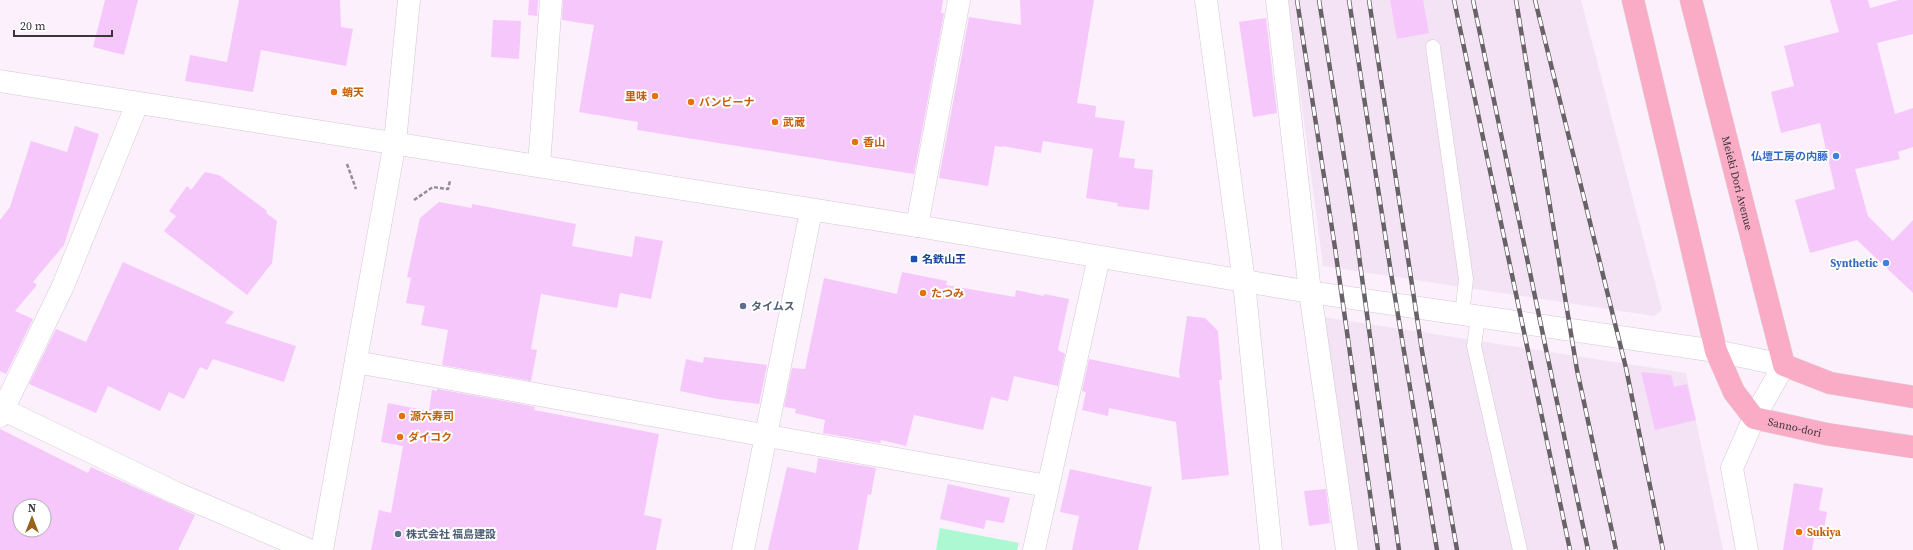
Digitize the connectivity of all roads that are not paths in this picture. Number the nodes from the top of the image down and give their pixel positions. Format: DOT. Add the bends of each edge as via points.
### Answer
graph roads {
  1 [pos="409,0"];
  2 [pos="551,0"];
  3 [pos="959,0"];
  4 [pos="1206,0"];
  5 [pos="1277,0"];
  6 [pos="1632,0"];
  7 [pos="1691,0"];
  8 [pos="1433,47"];
  9 [pos="0,81"];
  10 [pos="137,104"];
  11 [pos="395,142"];
  12 [pos="539,166"];
  13 [pos="811,211"];
  14 [pos="917,226"];
  15 [pos="1098,257"];
  16 [pos="1244,282"];
  17 [pos="1310,292"];
  18 [pos="1470,316"];
  19 [pos="1716,351"];
  20 [pos="356,362"];
  21 [pos="1784,365"];
  22 [pos="1913,397"];
  23 [pos="1,411"];
  24 [pos="1754,418"];
  25 [pos="766,436"];
  26 [pos="1913,447"];
  27 [pos="1047,486"];
  28 [pos="309,550"];
  29 [pos="322,550"];
  30 [pos="743,550"];
  31 [pos="1034,550"];
  32 [pos="1271,550"];
  33 [pos="1347,550"];
  34 [pos="1520,550"];
  35 [pos="1747,550"];
  1 -- 11 [label="street"];
  2 -- 12 [label="street"];
  3 -- 14 [label="street"];
  4 -- 16 [label="street"];
  5 -- 17 [label="street"];
  6 -- 19 [label="main road"];
  7 -- 21 [label="main road, Meieki Dori Avenue"];
  8 -- 18 [label="lane"];
  9 -- 10 [label="street"];
  10 -- 11 [label="street"];
  10 -- 23 [label="street" via="64,286"];
  11 -- 12 [label="street"];
  11 -- 20 [label="street"];
  12 -- 13 [label="street"];
  13 -- 14 [label="street"];
  13 -- 25 [label="street"];
  14 -- 15 [label="street"];
  15 -- 16 [label="street"];
  15 -- 27 [label="street"];
  16 -- 17 [label="street"];
  16 -- 32 [label="street"];
  17 -- 18 [label="street"];
  17 -- 33 [label="street"];
  18 -- 19 [label="street"];
  18 -- 34 [label="lane" via="1474,346"];
  19 -- 21 [label="street"];
  19 -- 24 [label="main road, Sanno-dori" via="1734,392"];
  20 -- 25 [label="street"];
  20 -- 29 [label="street"];
  21 -- 22 [label="main road" via="1830,383"];
  21 -- 24 [label="street"];
  23 -- 28 [label="street" via="176,493"];
  24 -- 26 [label="main road, Sanno-dori" via="1826,434"];
  24 -- 35 [label="street" via="1732,468"];
  25 -- 27 [label="street"];
  25 -- 30 [label="street"];
  27 -- 31 [label="street"];
}
